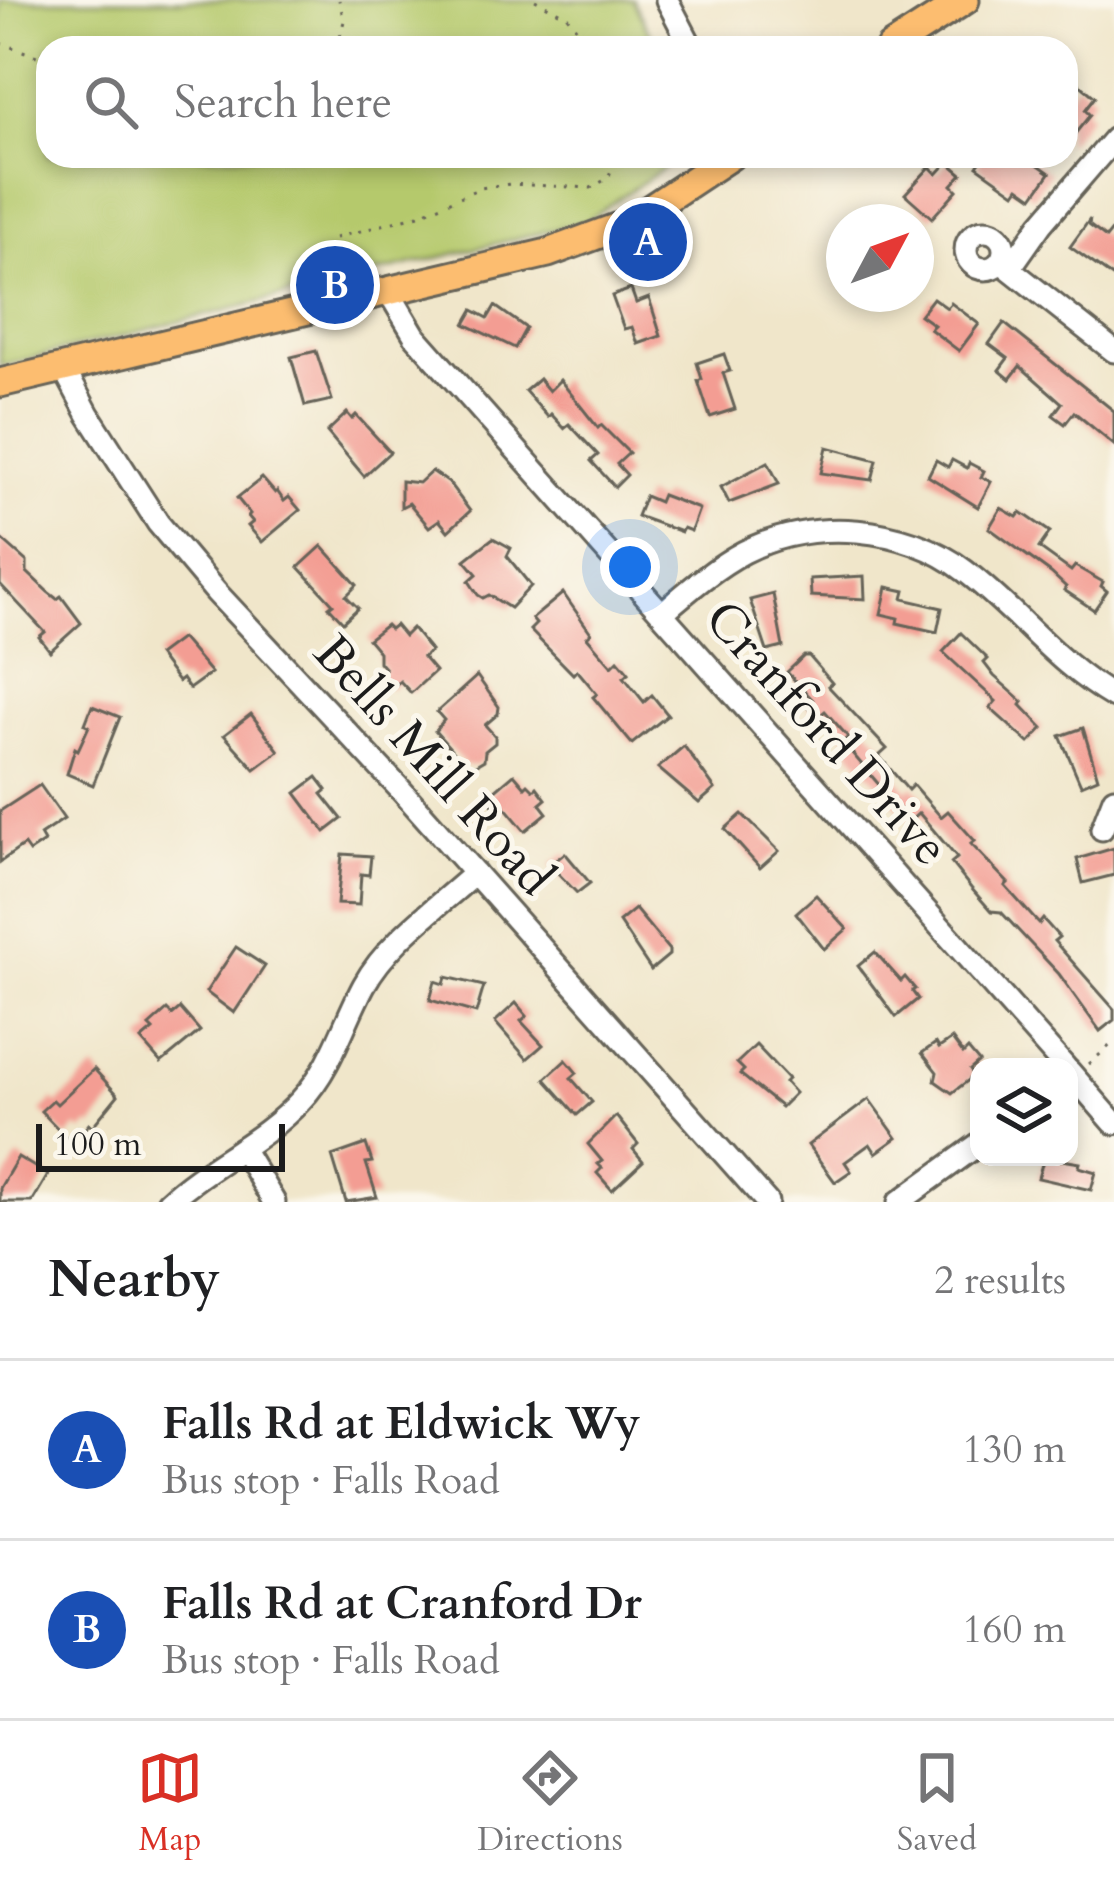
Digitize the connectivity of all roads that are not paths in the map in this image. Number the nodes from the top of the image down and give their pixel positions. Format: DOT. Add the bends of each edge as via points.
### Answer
graph roads {
  1 [pos="667,0"];
  2 [pos="964,0"];
  3 [pos="686,36"];
  4 [pos="908,36"];
  5 [pos="1114,139"];
  6 [pos="713,168"];
  7 [pos="387,290"];
  8 [pos="1114,351"];
  9 [pos="64,367"];
  10 [pos="0,383"];
  11 [pos="662,613"];
  12 [pos="1114,697"];
  13 [pos="1114,798"];
  14 [pos="1102,829"];
  15 [pos="476,873"];
  16 [pos="1056,1058"];
  17 [pos="1078,1083"];
  18 [pos="1114,1123"];
  19 [pos="242,1148"];
  20 [pos="970,1151"];
  21 [pos="168,1202"];
  22 [pos="274,1202"];
  23 [pos="767,1202"];
  24 [pos="899,1202"];
  1 -- 3 [label="street"];
  2 -- 4 [label="main road"];
  5 -- 8 [label="street" via="1005,265"];
  6 -- 7 [label="main road" via="612,232"];
  7 -- 9 [label="main road"];
  7 -- 11 [label="street, Cranford Drive" via="415,336"];
  9 -- 10 [label="main road"];
  9 -- 15 [label="street, Bells Mill Road" via="158,523"];
  11 -- 12 [label="street" via="726,562 772,541 812,532 881,535 963,569 1058,658"];
  11 -- 16 [label="street, Cranford Drive"];
  13 -- 14 [label="street"];
  15 -- 19 [label="street" via="380,962 314,1084"];
  15 -- 23 [label="street, Bells Mill Road"];
  17 -- 18 [label="street, Cranford Drive"];
  19 -- 21 [label="street"];
  19 -- 22 [label="street"];
  20 -- 24 [label="street"];
}
